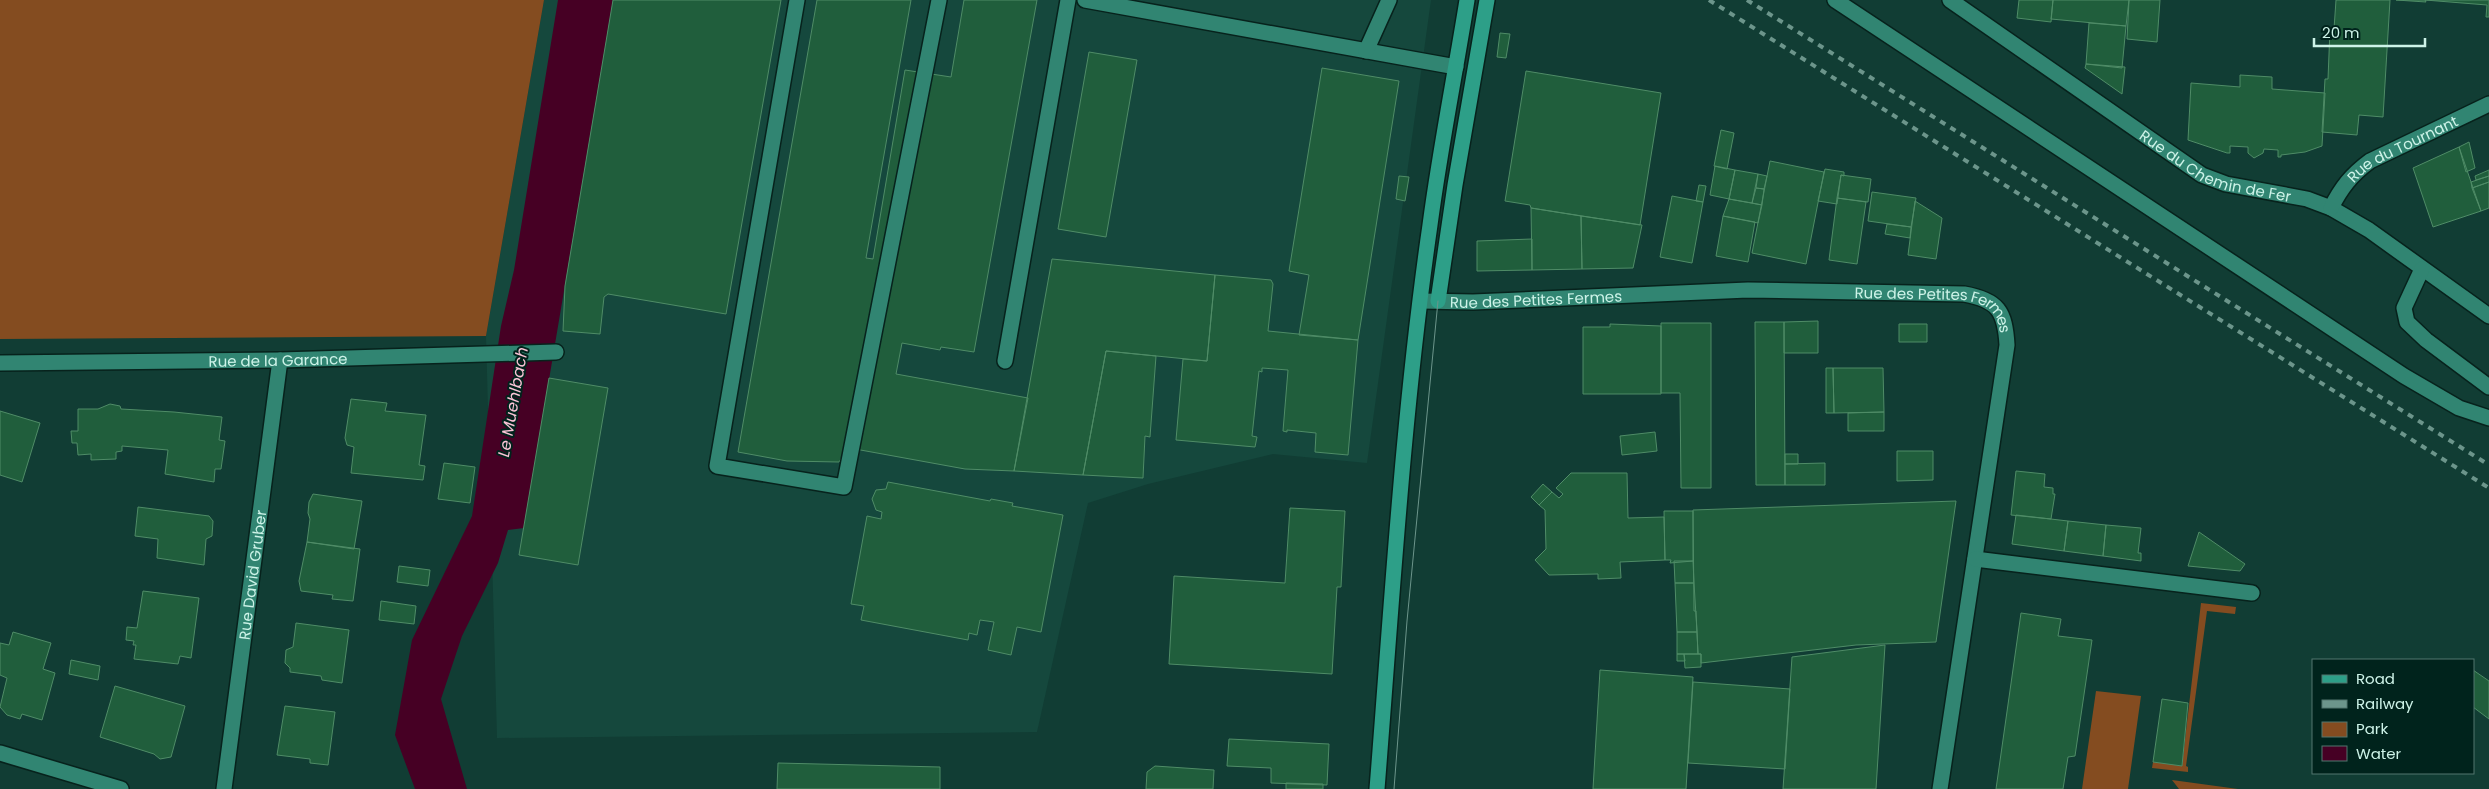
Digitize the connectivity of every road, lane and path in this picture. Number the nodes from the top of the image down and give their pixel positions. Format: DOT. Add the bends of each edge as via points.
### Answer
graph roads {
  1 [pos="797,0"];
  2 [pos="940,0"];
  3 [pos="1068,0"];
  4 [pos="1085,0"];
  5 [pos="1389,0"];
  6 [pos="1467,0"];
  7 [pos="1487,0"];
  8 [pos="1835,0"];
  9 [pos="1950,0"];
  10 [pos="1366,51"];
  11 [pos="1456,67"];
  12 [pos="2489,104"];
  13 [pos="2331,208"];
  14 [pos="2422,269"];
  15 [pos="1421,301"];
  16 [pos="1438,301"];
  17 [pos="2489,316"];
  18 [pos="556,352"];
  19 [pos="280,360"];
  20 [pos="1005,360"];
  21 [pos="0,363"];
  22 [pos="2489,387"];
  23 [pos="2489,418"];
  24 [pos="1975,559"];
  25 [pos="2252,593"];
  26 [pos="0,753"];
  27 [pos="121,789"];
  28 [pos="224,789"];
  29 [pos="1377,789"];
  30 [pos="1940,789"];
  1 -- 2 [label="street" via="717,466 844,487"];
  3 -- 20 [label="street"];
  4 -- 10 [label="street"];
  5 -- 10 [label="street"];
  6 -- 11 [label="main road"];
  7 -- 16 [label="main road" via="1454,185"];
  8 -- 23 [label="street" via="2404,376 2459,408"];
  9 -- 13 [label="street, Rue du Chemin de Fer" via="2202,175 2226,184 2286,194"];
  10 -- 11 [label="street"];
  11 -- 15 [label="main road"];
  12 -- 13 [label="street, Rue du Tournant" via="2370,161 2341,188"];
  13 -- 14 [label="street, Rue du Chemin de Fer" via="2369,230"];
  14 -- 17 [label="street, Rue du Chemin de Fer"];
  14 -- 22 [label="street" via="2404,308 2407,322"];
  15 -- 16 [label="street, Rue des Petites Fermes"];
  15 -- 29 [label="main road" via="1390,612"];
  16 -- 24 [label="street, Rue des Petites Fermes" via="1748,290 1964,294 1991,302 2001,311 2008,345"];
  18 -- 19 [label="street, Rue de la Garance"];
  19 -- 21 [label="street, Rue de la Garance"];
  19 -- 28 [label="street, Rue David Gruber"];
  24 -- 25 [label="street"];
  24 -- 30 [label="street, Rue des Petites Fermes"];
  26 -- 27 [label="street"];
}
